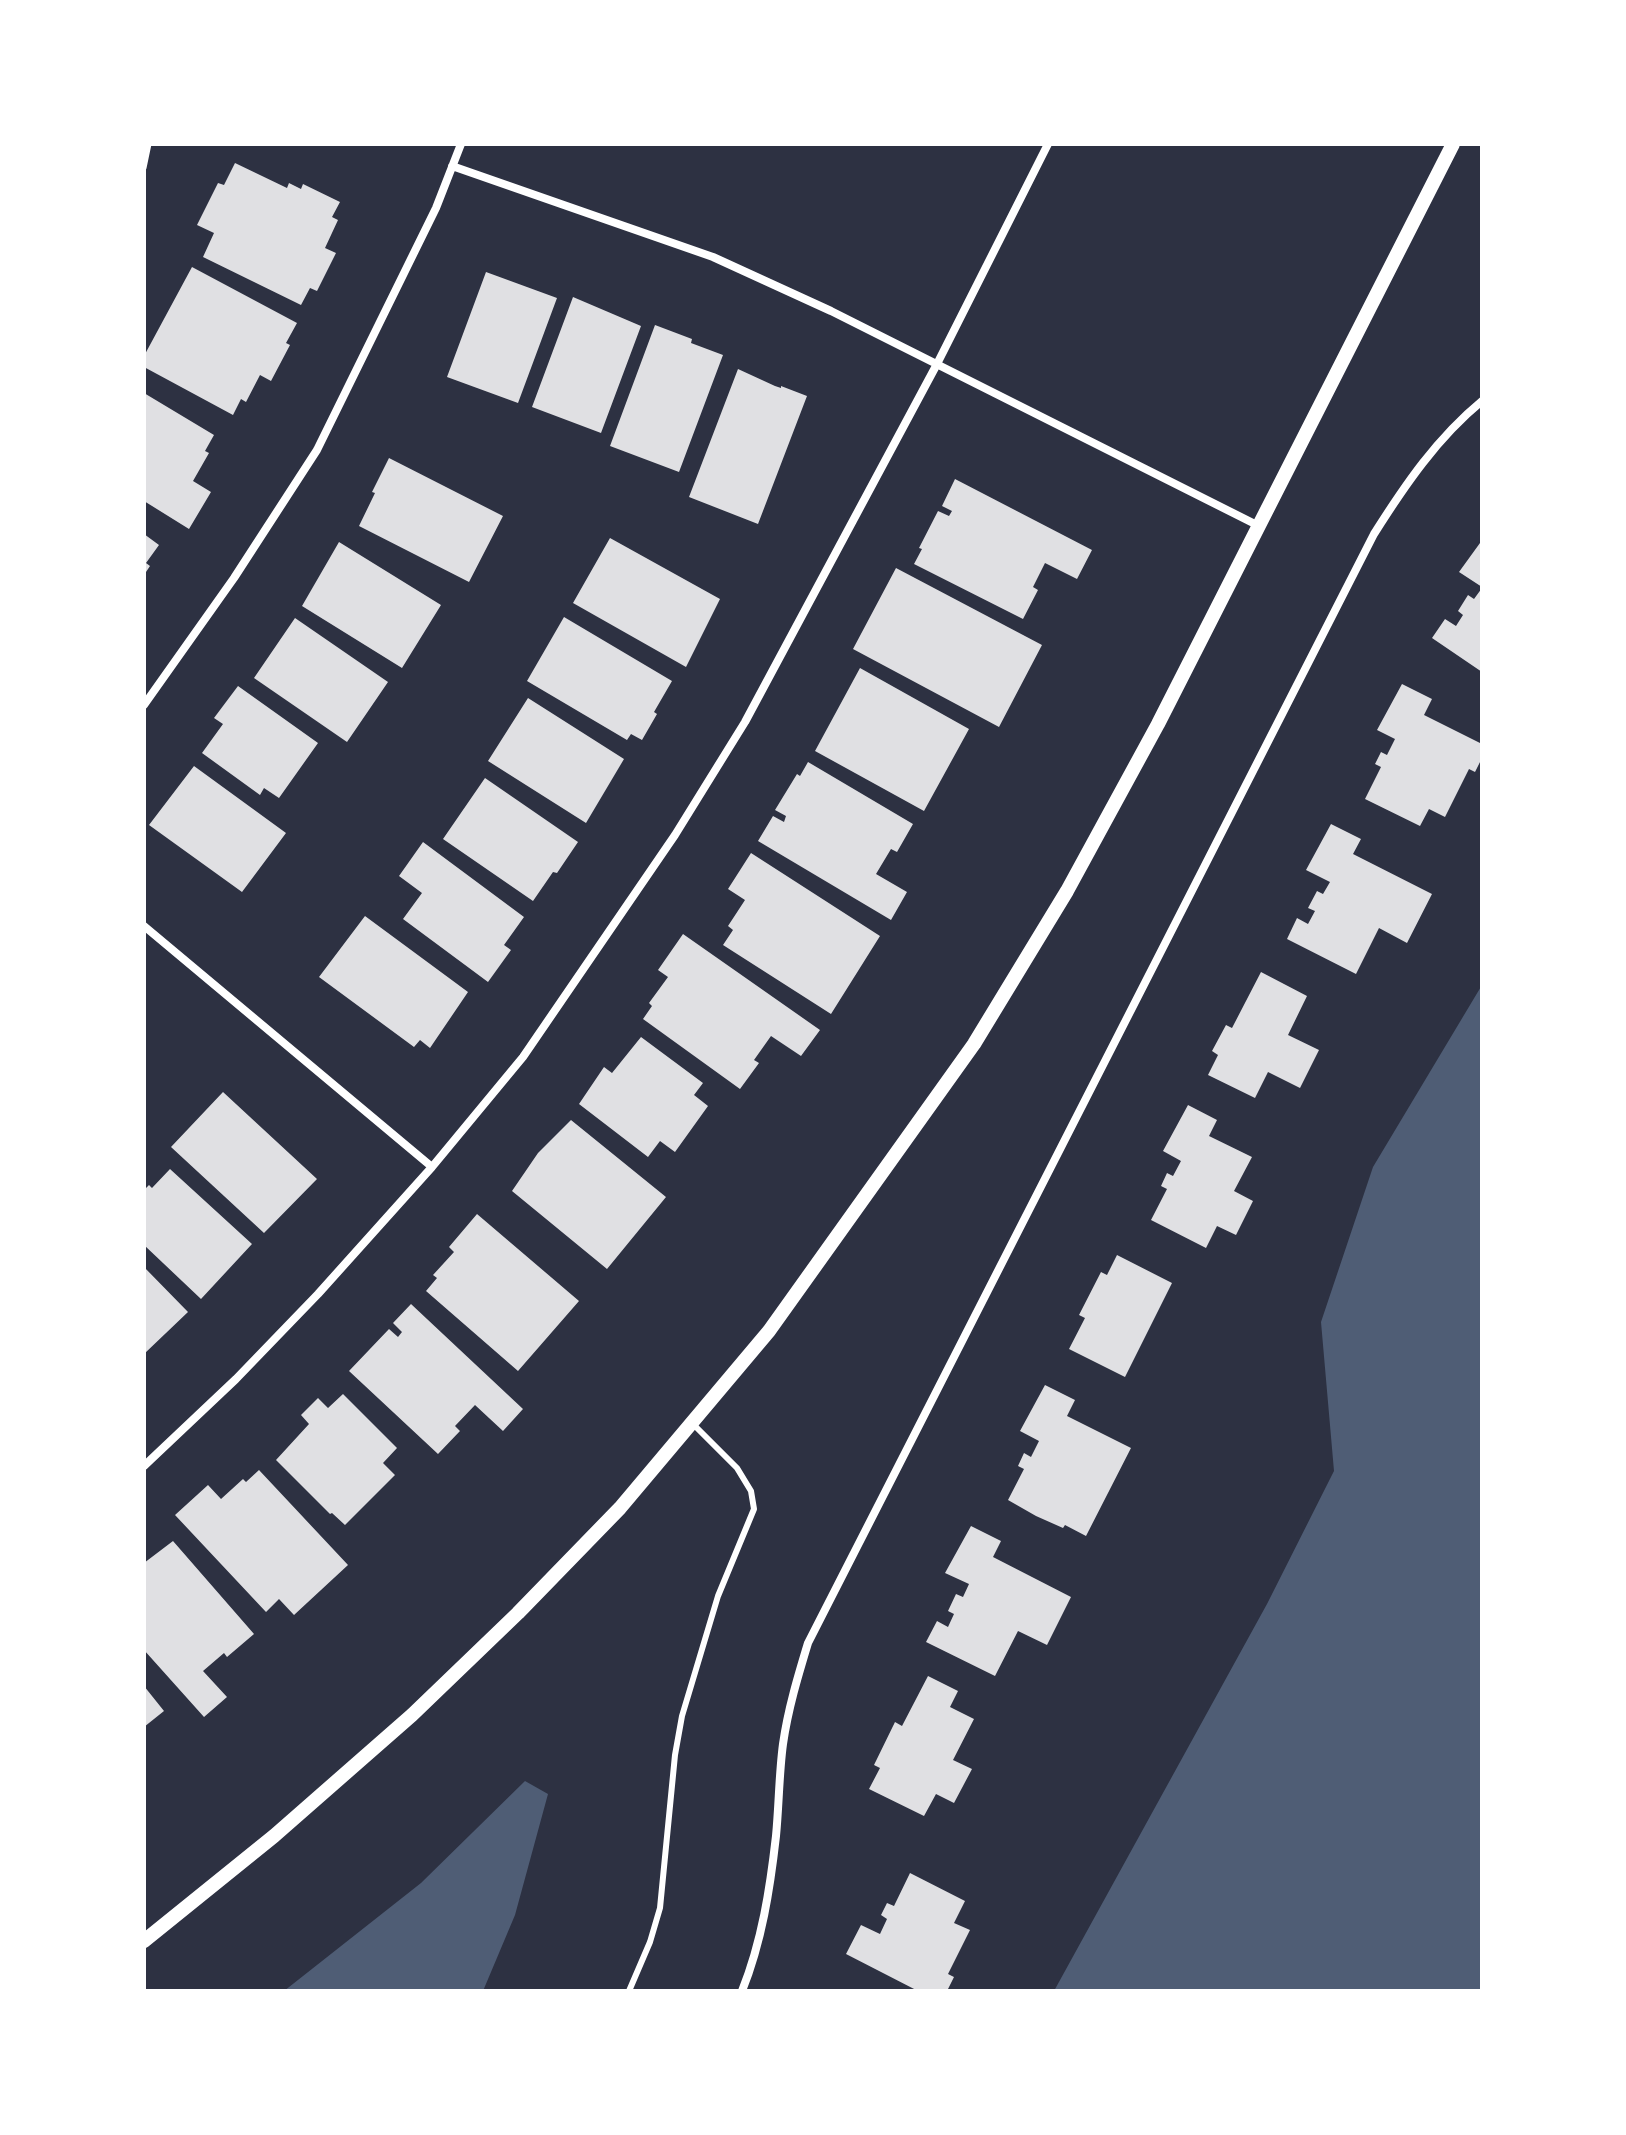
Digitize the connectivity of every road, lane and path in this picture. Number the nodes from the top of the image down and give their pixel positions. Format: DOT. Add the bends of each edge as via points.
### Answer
graph roads {
  1 [pos="149,144"];
  2 [pos="461,144"];
  3 [pos="1048,144"];
  4 [pos="1453,144"];
  5 [pos="452,166"];
  6 [pos="144,168"];
  7 [pos="937,364"];
  8 [pos="1482,401"];
  9 [pos="1259,526"];
  10 [pos="144,705"];
  11 [pos="144,926"];
  12 [pos="432,1167"];
  13 [pos="692,1423"];
  14 [pos="144,1466"];
  15 [pos="144,1941"];
  16 [pos="629,1991"];
  17 [pos="742,1991"];
  1 -- 6 [label="path"];
  2 -- 5 [label="street"];
  3 -- 7 [label="street"];
  4 -- 9 [label="street"];
  5 -- 7 [label="street" via="713,257"];
  5 -- 10 [label="street" via="317,450"];
  7 -- 9 [label="street"];
  7 -- 12 [label="street" via="745,722 523,1057"];
  8 -- 17 [label="street" via="1423,462 1374,534 808,1643 783,1742 766,1908"];
  9 -- 13 [label="street" via="1082,863 974,1044 769,1331"];
  11 -- 12 [label="street"];
  12 -- 14 [label="street" via="236,1379"];
  13 -- 15 [label="street" via="620,1508 412,1715"];
  13 -- 16 [label="lane" via="737,1468 751,1491 754,1509 718,1596 682,1716 660,1908"];
}
